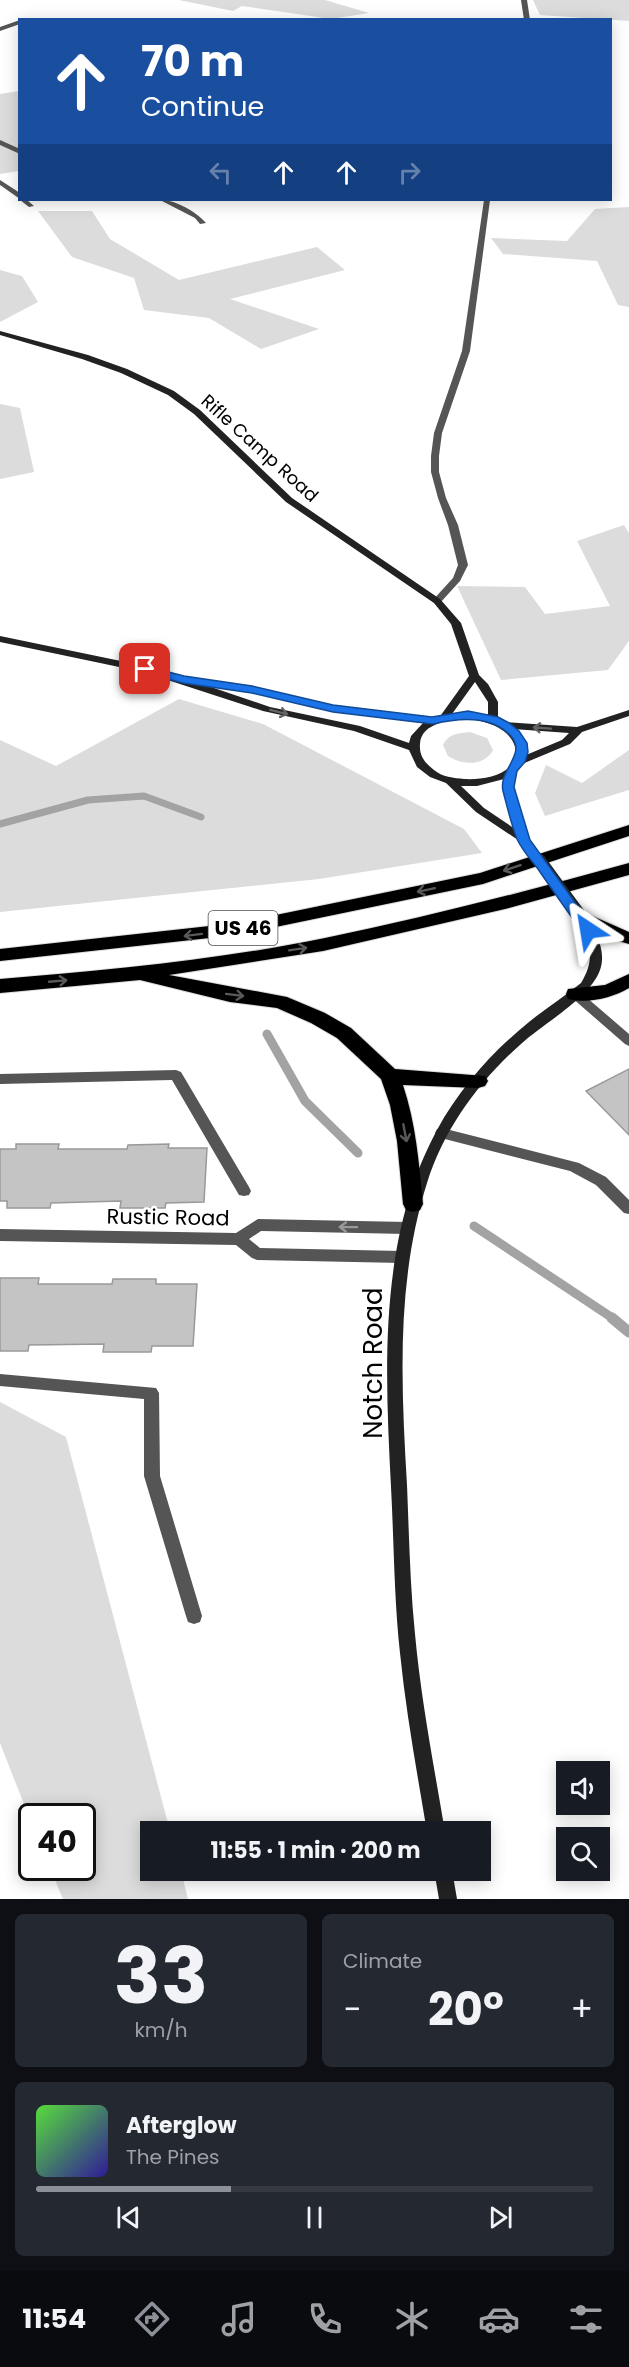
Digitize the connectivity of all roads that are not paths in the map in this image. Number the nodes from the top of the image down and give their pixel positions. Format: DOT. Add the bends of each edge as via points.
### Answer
graph roads {
  1 [pos="524,0"];
  2 [pos="527,18"];
  3 [pos="18,23"];
  4 [pos="0,29"];
  5 [pos="0,142"];
  6 [pos="18,151"];
  7 [pos="0,182"];
  8 [pos="18,196"];
  9 [pos="25,201"];
  10 [pos="165,201"];
  11 [pos="487,201"];
  12 [pos="31,206"];
  13 [pos="202,223"];
  14 [pos="0,333"];
  15 [pos="437,602"];
  16 [pos="0,639"];
  17 [pos="474,676"];
  18 [pos="183,680"];
  19 [pos="629,713"];
  20 [pos="445,717"];
  21 [pos="494,720"];
  22 [pos="433,721"];
  23 [pos="505,725"];
  24 [pos="578,730"];
  25 [pos="412,748"];
  26 [pos="515,766"];
  27 [pos="449,780"];
  28 [pos="629,830"];
  29 [pos="524,840"];
  30 [pos="629,869"];
  31 [pos="581,917"];
  32 [pos="629,938"];
  33 [pos="0,955"];
  34 [pos="137,974"];
  35 [pos="629,980"];
  36 [pos="0,986"];
  37 [pos="575,994"];
  38 [pos="629,1041"];
  39 [pos="390,1076"];
  40 [pos="0,1079"];
  41 [pos="478,1081"];
  42 [pos="442,1133"];
  43 [pos="244,1191"];
  44 [pos="413,1204"];
  45 [pos="629,1209"];
  46 [pos="407,1228"];
  47 [pos="0,1235"];
  48 [pos="239,1239"];
  49 [pos="402,1257"];
  50 [pos="0,1380"];
  51 [pos="194,1616"];
  52 [pos="434,1821"];
  53 [pos="445,1881"];
  54 [pos="448,1899"];
  1 -- 2 [label="street"];
  3 -- 4 [label="street"];
  5 -- 6 [label="street"];
  7 -- 8 [label="street"];
  9 -- 12 [label="street"];
  10 -- 13 [label="street"];
  11 -- 15 [label="street" via="466,351 438,433 435,456 435,472 463,565 457,579"];
  14 -- 15 [label="street, Rifle Camp Road" via="85,357 171,393 197,412 289,500"];
  15 -- 17 [label="street, Rifle Camp Road" via="456,623"];
  16 -- 18 [label="street"];
  17 -- 20 [label="street"];
  17 -- 21 [label="street, Rifle Camp Road" via="493,702"];
  18 -- 22 [label="street" via="252,689 333,708"];
  18 -- 25 [label="street, one-way" via="267,709 356,728"];
  19 -- 24 [label="street"];
  20 -- 21 [label="street" via="468,715"];
  20 -- 22 [label="street"];
  21 -- 23 [label="street"];
  22 -- 25 [label="street" via="421,728"];
  24 -- 23 [label="street, one-way"];
  23 -- 26 [label="street" via="521,743 522,752"];
  24 -- 26 [label="street" via="566,742"];
  25 -- 27 [label="street" via="419,764"];
  26 -- 27 [label="street" via="489,781"];
  26 -- 29 [label="street, Notch Road" via="508,787"];
  27 -- 29 [label="street, Notch Road" via="480,810"];
  28 -- 33 [label="highway, US 46, one-way" via="483,878 237,929"];
  29 -- 31 [label="street, Notch Road, bridge"];
  34 -- 30 [label="highway, US 46, one-way" via="323,945 505,903"];
  31 -- 32 [label="highway"];
  31 -- 37 [label="street, Notch Road" via="597,955 592,976"];
  36 -- 34 [label="highway, US 46, one-way"];
  34 -- 39 [label="highway, one-way" via="280,1002 344,1033"];
  35 -- 37 [label="highway" via="609,991"];
  37 -- 38 [label="street"];
  37 -- 41 [label="street, Notch Road" via="526,1031"];
  39 -- 41 [label="highway"];
  39 -- 44 [label="highway, one-way" via="407,1141"];
  40 -- 43 [label="street, Rustic Road" via="176,1075"];
  41 -- 42 [label="street, Notch Road"];
  42 -- 44 [label="street, Notch Road"];
  42 -- 45 [label="street" via="574,1167 601,1181"];
  44 -- 46 [label="street, Notch Road"];
  46 -- 48 [label="street, one-way" via="258,1225"];
  46 -- 49 [label="street, Notch Road"];
  47 -- 48 [label="street, Rustic Road"];
  48 -- 49 [label="street, Rustic Road" via="257,1254"];
  49 -- 52 [label="street, Notch Road" via="394,1314 402,1566 406,1633"];
  50 -- 51 [label="street" via="151,1393 152,1476"];
  53 -- 54 [label="street"];
}
